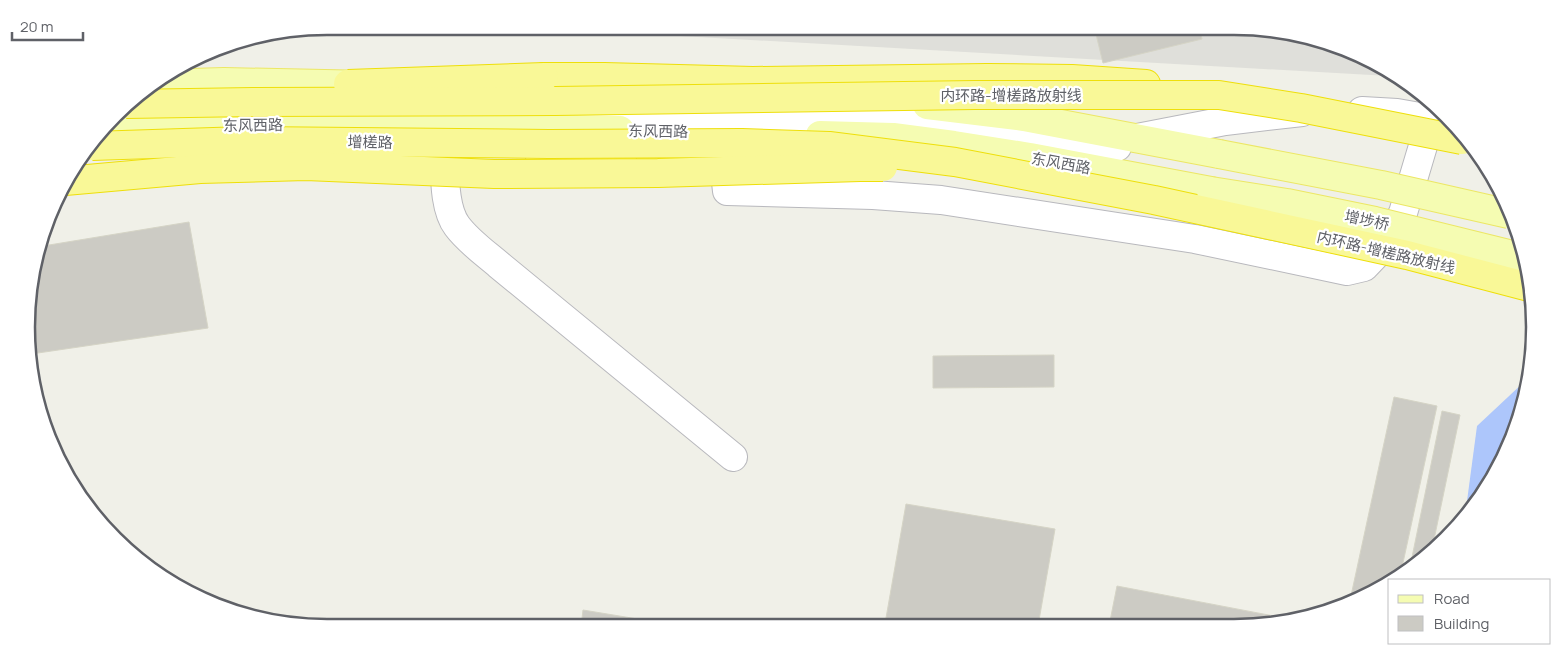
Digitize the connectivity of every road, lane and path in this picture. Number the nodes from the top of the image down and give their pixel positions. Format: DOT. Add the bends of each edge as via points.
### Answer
graph roads {
  1 [pos="224,82"];
  2 [pos="165,84"];
  3 [pos="499,88"];
  4 [pos="157,90"];
  5 [pos="1219,95"];
  6 [pos="138,104"];
  7 [pos="560,108"];
  8 [pos="224,112"];
  9 [pos="126,116"];
  10 [pos="494,128"];
  11 [pos="109,132"];
  12 [pos="107,134"];
  13 [pos="893,137"];
  14 [pos="1137,138"];
  15 [pos="1458,139"];
  16 [pos="244,141"];
  17 [pos="649,144"];
  18 [pos="98,146"];
  19 [pos="444,154"];
  20 [pos="1219,154"];
  21 [pos="90,156"];
  22 [pos="723,156"];
  23 [pos="998,171"];
  24 [pos="75,180"];
  25 [pos="1211,191"];
  26 [pos="1503,213"];
  27 [pos="1517,256"];
  28 [pos="1523,285"];
  29 [pos="733,457"];
  1 -- 2 [label="main road"];
  1 -- 3 [label="main road"];
  1 -- 8 [label="main road"];
  3 -- 7 [label="main road"];
  3 -- 14 [label="main road" via="873,98 1024,116"];
  4 -- 5 [label="highway, bridge" via="552,77 753,81 986,78 1142,84"];
  5 -- 7 [label="highway, 内环路-增槎路放射线, bridge" via="985,94"];
  5 -- 15 [label="highway, 内环路-增槎路放射线, bridge"];
  6 -- 7 [label="highway, bridge" via="234,102"];
  7 -- 8 [label="main road"];
  7 -- 20 [label="main road" via="834,118 966,127 1129,149"];
  8 -- 9 [label="main road"];
  10 -- 12 [label="main road, 东风西路" via="230,124"];
  10 -- 13 [label="main road, 东风西路"];
  10 -- 19 [label="main road"];
  11 -- 16 [label="highway, bridge"];
  13 -- 22 [label="main road" via="818,151"];
  13 -- 25 [label="main road, 东风西路" via="954,144"];
  14 -- 20 [label="main road"];
  14 -- 22 [label="main road" via="1225,121 1295,113 1397,113 1431,119 1403,213 1388,242 1364,267 1347,271 1195,239 941,200 873,194 727,191"];
  16 -- 17 [label="highway, 增槎路, bridge"];
  16 -- 18 [label="highway, 增槎路, bridge"];
  17 -- 23 [label="highway, 内环路-增槎路放射线, bridge" via="829,146 955,162"];
  19 -- 21 [label="main road" via="289,150"];
  19 -- 22 [label="main road" via="578,158"];
  19 -- 29 [label="main road" via="448,203 456,224 499,265"];
  20 -- 26 [label="main road, bridge"];
  23 -- 24 [label="highway, bridge" via="860,167 494,174 306,166 200,169"];
  23 -- 28 [label="highway, 内环路-增槎路放射线, bridge" via="1223,214 1407,255"];
  25 -- 27 [label="main road, 增埗桥, bridge" via="1376,221"];
}
